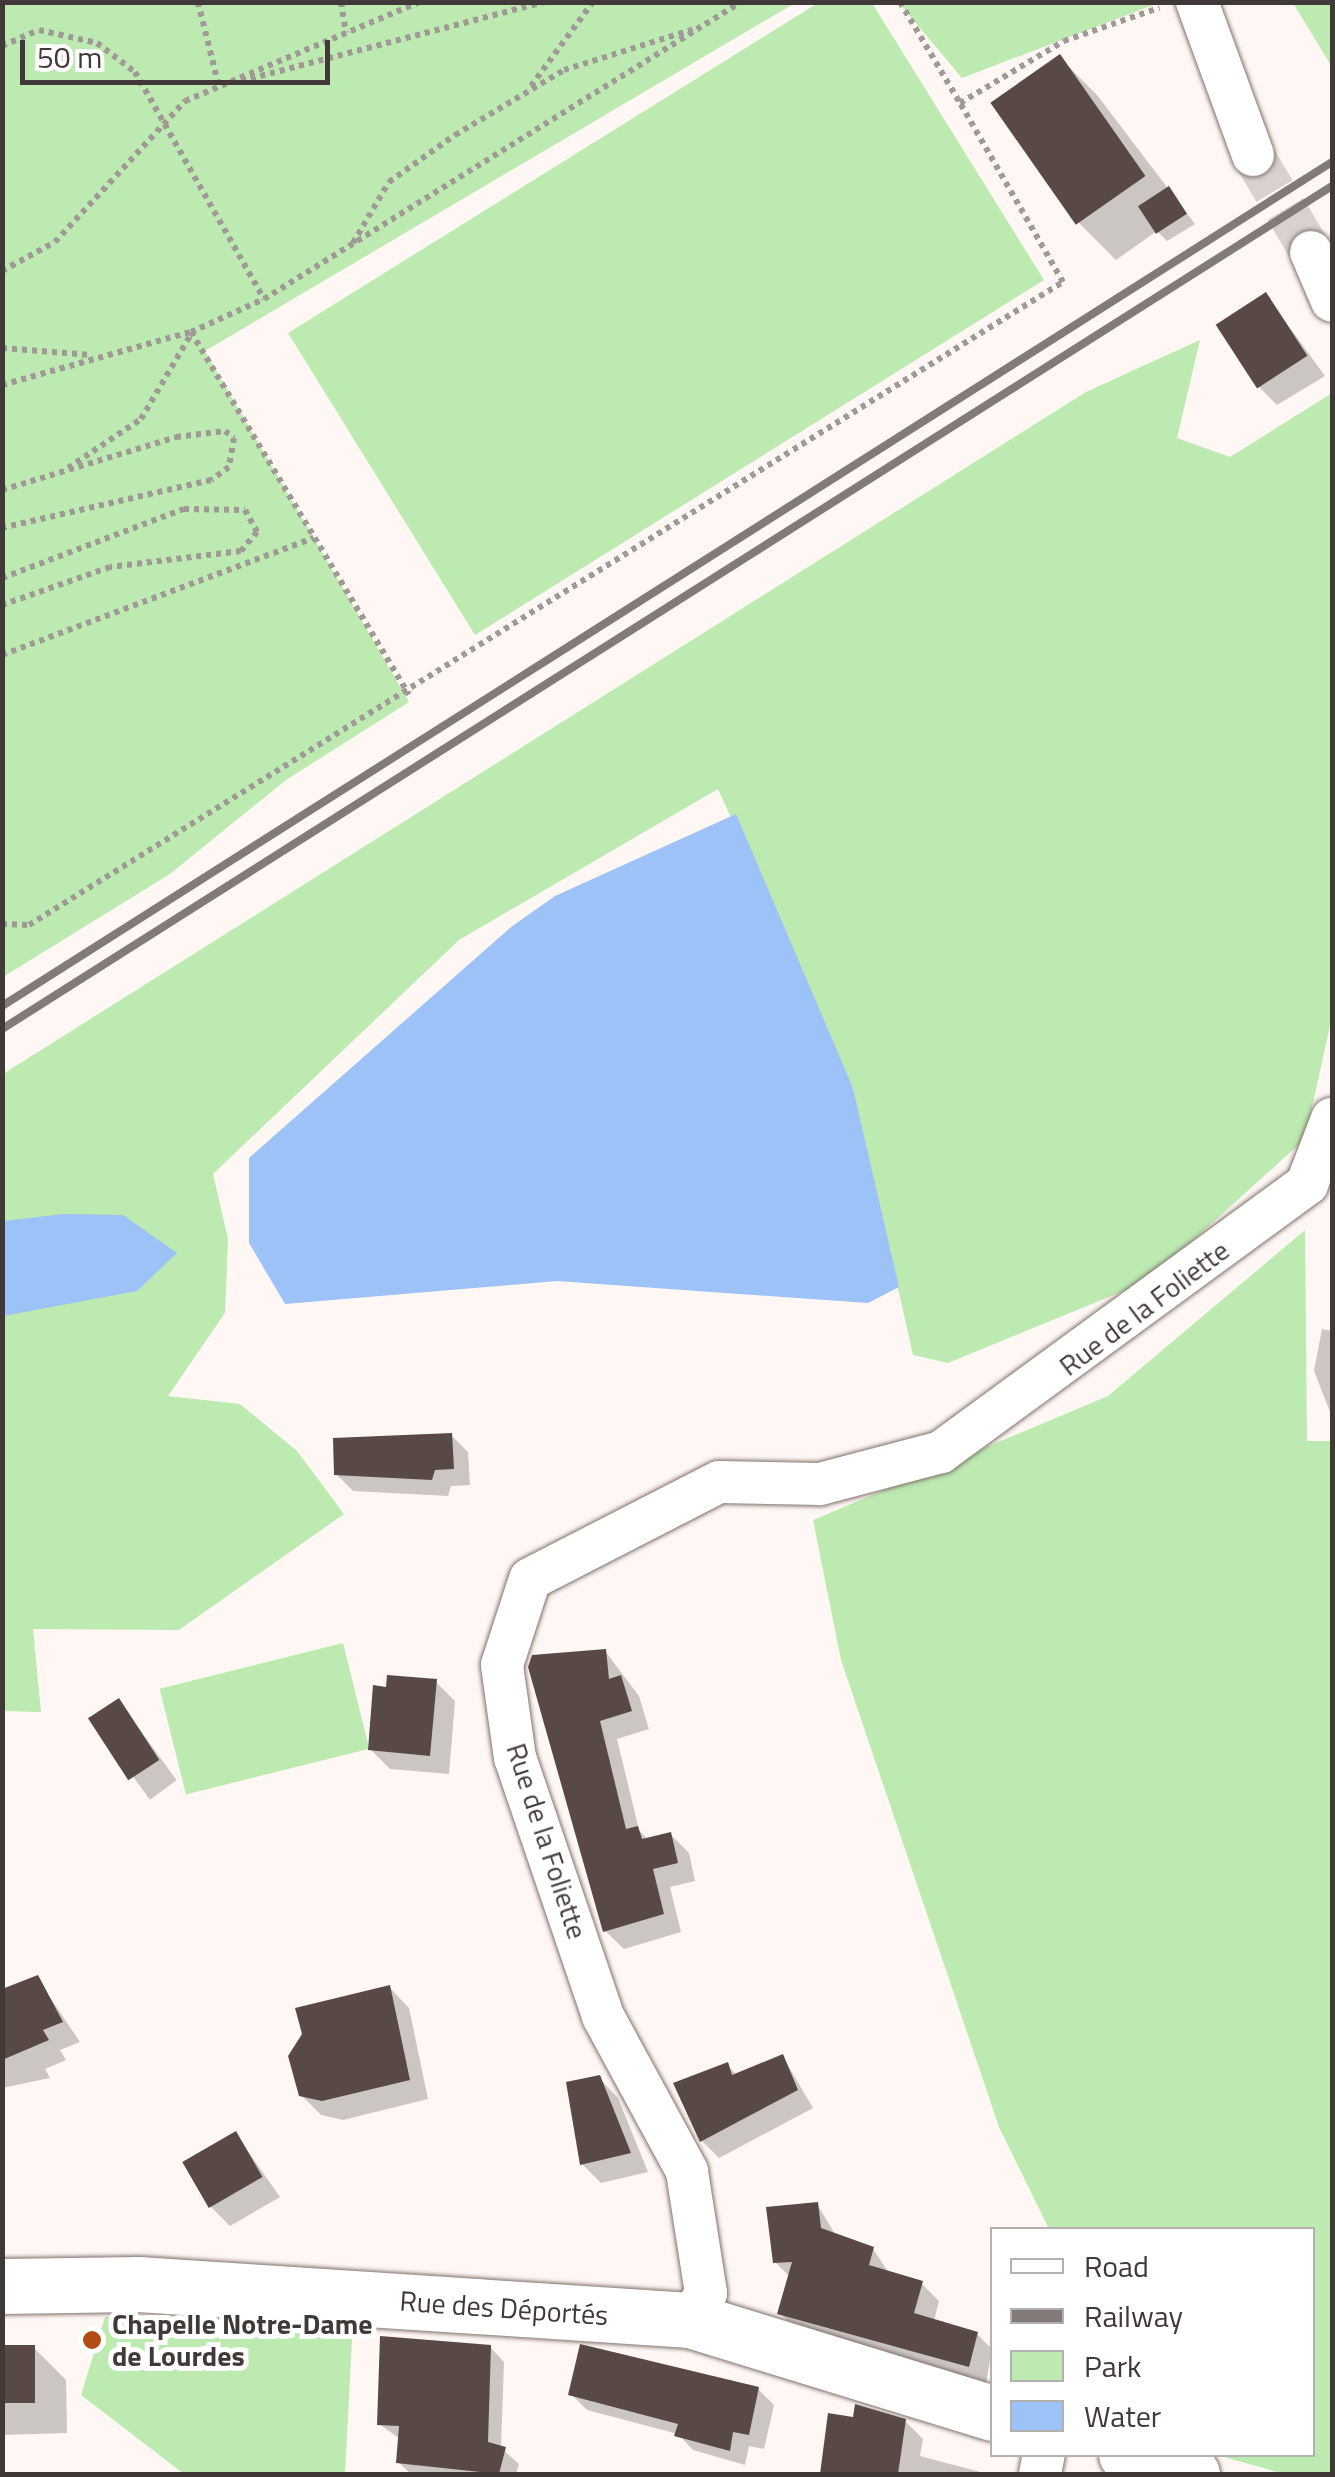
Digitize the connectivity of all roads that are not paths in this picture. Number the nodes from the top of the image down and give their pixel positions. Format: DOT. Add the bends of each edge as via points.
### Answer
graph roads {
  1 [pos="1196,2"];
  2 [pos="1253,155"];
  3 [pos="1311,252"];
  4 [pos="1332,300"];
  5 [pos="1332,1118"];
  6 [pos="2,2286"];
  7 [pos="690,2320"];
  8 [pos="990,2413"];
  9 [pos="1136,2457"];
  10 [pos="1192,2474"];
  1 -- 2 [label="street"];
  3 -- 4 [label="street"];
  5 -- 7 [label="street, Rue de la Foliette" via="1307,1184 941,1452 820,1484 719,1482 530,1579 502,1666 516,1758 604,2016 688,2171 706,2293"];
  6 -- 7 [label="street, Rue des Déportés" via="138,2284"];
  7 -- 8 [label="street, Rue des Déportés"];
  9 -- 10 [label="street"];
}
